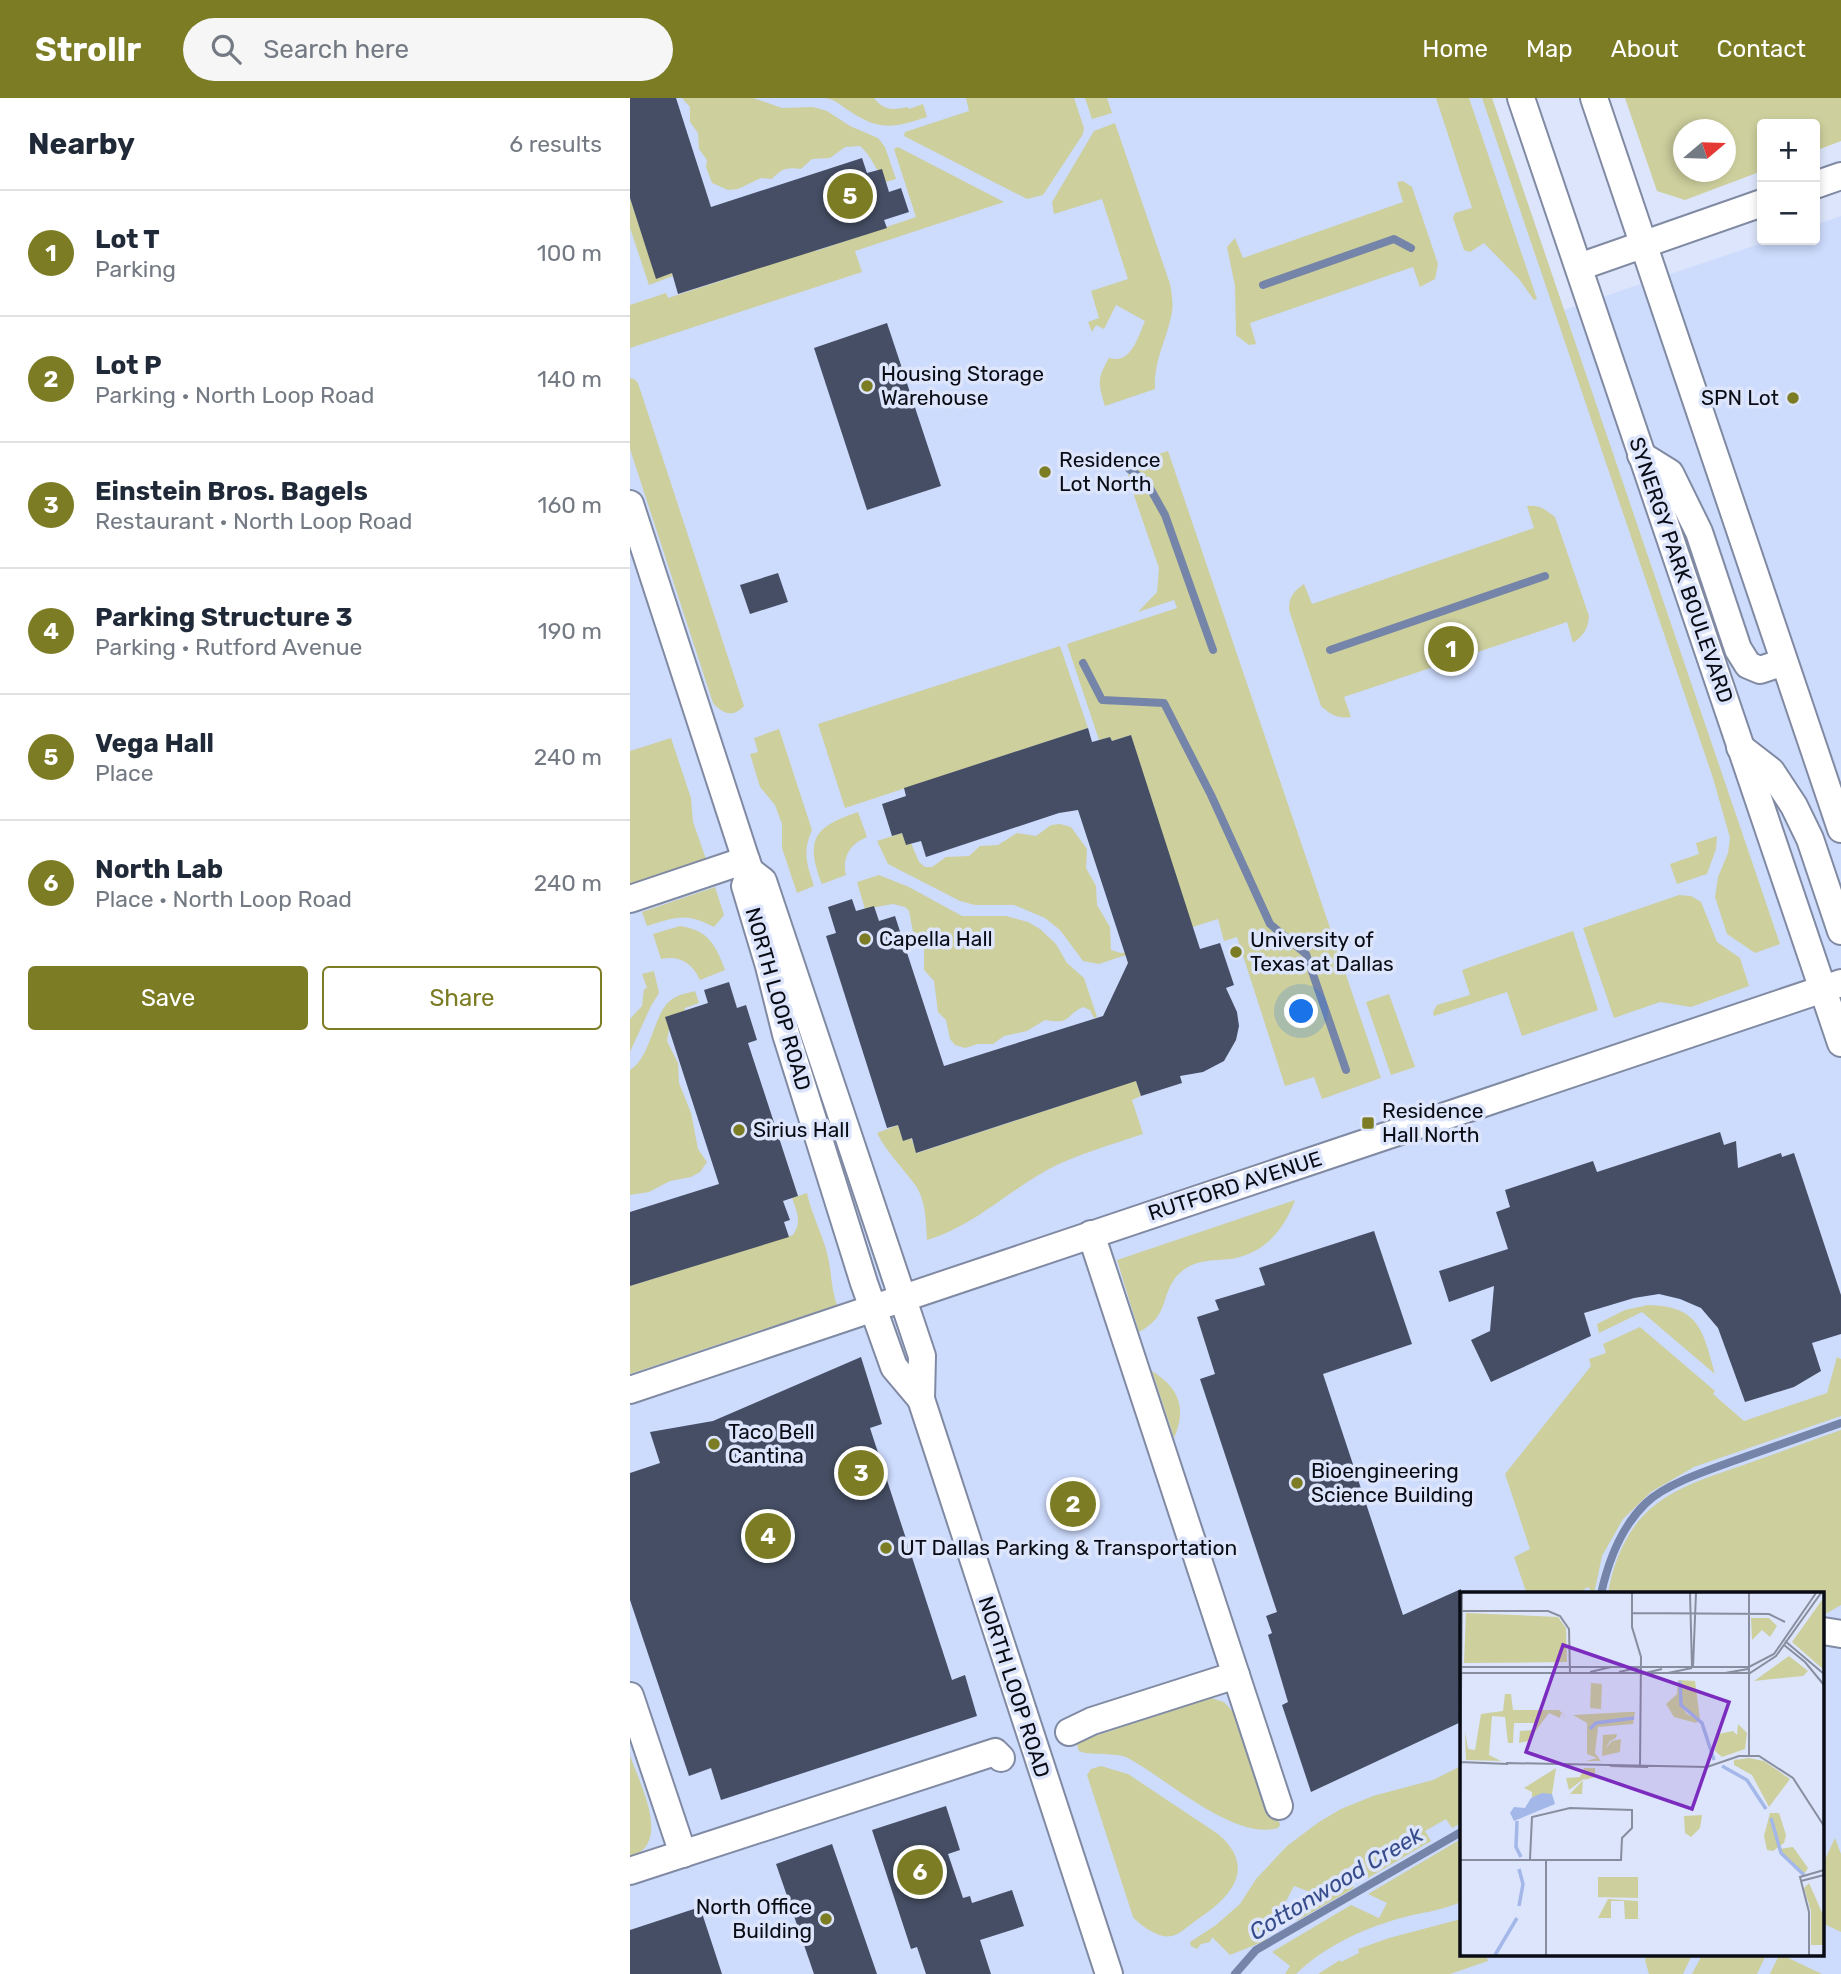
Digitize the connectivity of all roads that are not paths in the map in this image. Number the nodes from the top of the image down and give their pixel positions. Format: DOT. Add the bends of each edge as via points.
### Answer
graph roads {
  1 [pos="1521,98"];
  2 [pos="1594,98"];
  3 [pos="1841,176"];
  4 [pos="1820,183"];
  5 [pos="1757,205"];
  6 [pos="1644,244"];
  7 [pos="1579,267"];
  8 [pos="1641,454"];
  9 [pos="630,503"];
  10 [pos="1784,662"];
  11 [pos="1740,747"];
  12 [pos="1841,829"];
  13 [pos="748,866"];
  14 [pos="630,899"];
  15 [pos="1841,931"];
  16 [pos="1835,988"];
  17 [pos="1841,1043"];
  18 [pos="1091,1234"];
  19 [pos="902,1298"];
  20 [pos="873,1308"];
  21 [pos="630,1390"];
  22 [pos="921,1399"];
  23 [pos="1236,1675"];
  24 [pos="630,1696"];
  25 [pos="1069,1732"];
  26 [pos="1001,1758"];
  27 [pos="1279,1806"];
  28 [pos="683,1854"];
  29 [pos="630,1871"];
  30 [pos="1109,1974"];
  1 -- 7 [label="street, SYNERGY PARK BOULEVARD"];
  2 -- 6 [label="street"];
  3 -- 4 [label="street"];
  5 -- 6 [label="street"];
  6 -- 7 [label="street"];
  6 -- 10 [label="street"];
  7 -- 8 [label="street, SYNERGY PARK BOULEVARD"];
  8 -- 10 [label="street" via="1670,473 1699,532 1738,649 1748,665 1760,670"];
  8 -- 11 [label="street, SYNERGY PARK BOULEVARD"];
  9 -- 13 [label="street, NORTH LOOP ROAD"];
  10 -- 12 [label="street"];
  11 -- 15 [label="street" via="1771,771 1794,806"];
  11 -- 16 [label="street, SYNERGY PARK BOULEVARD"];
  13 -- 14 [label="street"];
  13 -- 19 [label="street, NORTH LOOP ROAD" via="763,881"];
  13 -- 20 [label="street, NORTH LOOP ROAD" via="745,886 786,1034"];
  16 -- 17 [label="street, SYNERGY PARK BOULEVARD"];
  16 -- 18 [label="street, RUTFORD AVENUE"];
  18 -- 19 [label="street, RUTFORD AVENUE"];
  18 -- 23 [label="street"];
  19 -- 20 [label="street, RUTFORD AVENUE"];
  19 -- 22 [label="street, NORTH LOOP ROAD" via="922,1356"];
  20 -- 21 [label="street, RUTFORD AVENUE"];
  20 -- 22 [label="street, NORTH LOOP ROAD" via="894,1367"];
  22 -- 30 [label="street, NORTH LOOP ROAD"];
  23 -- 25 [label="street"];
  23 -- 27 [label="street"];
  24 -- 28 [label="street"];
  26 -- 28 [label="street" via="995,1752"];
  28 -- 29 [label="street"];
}
